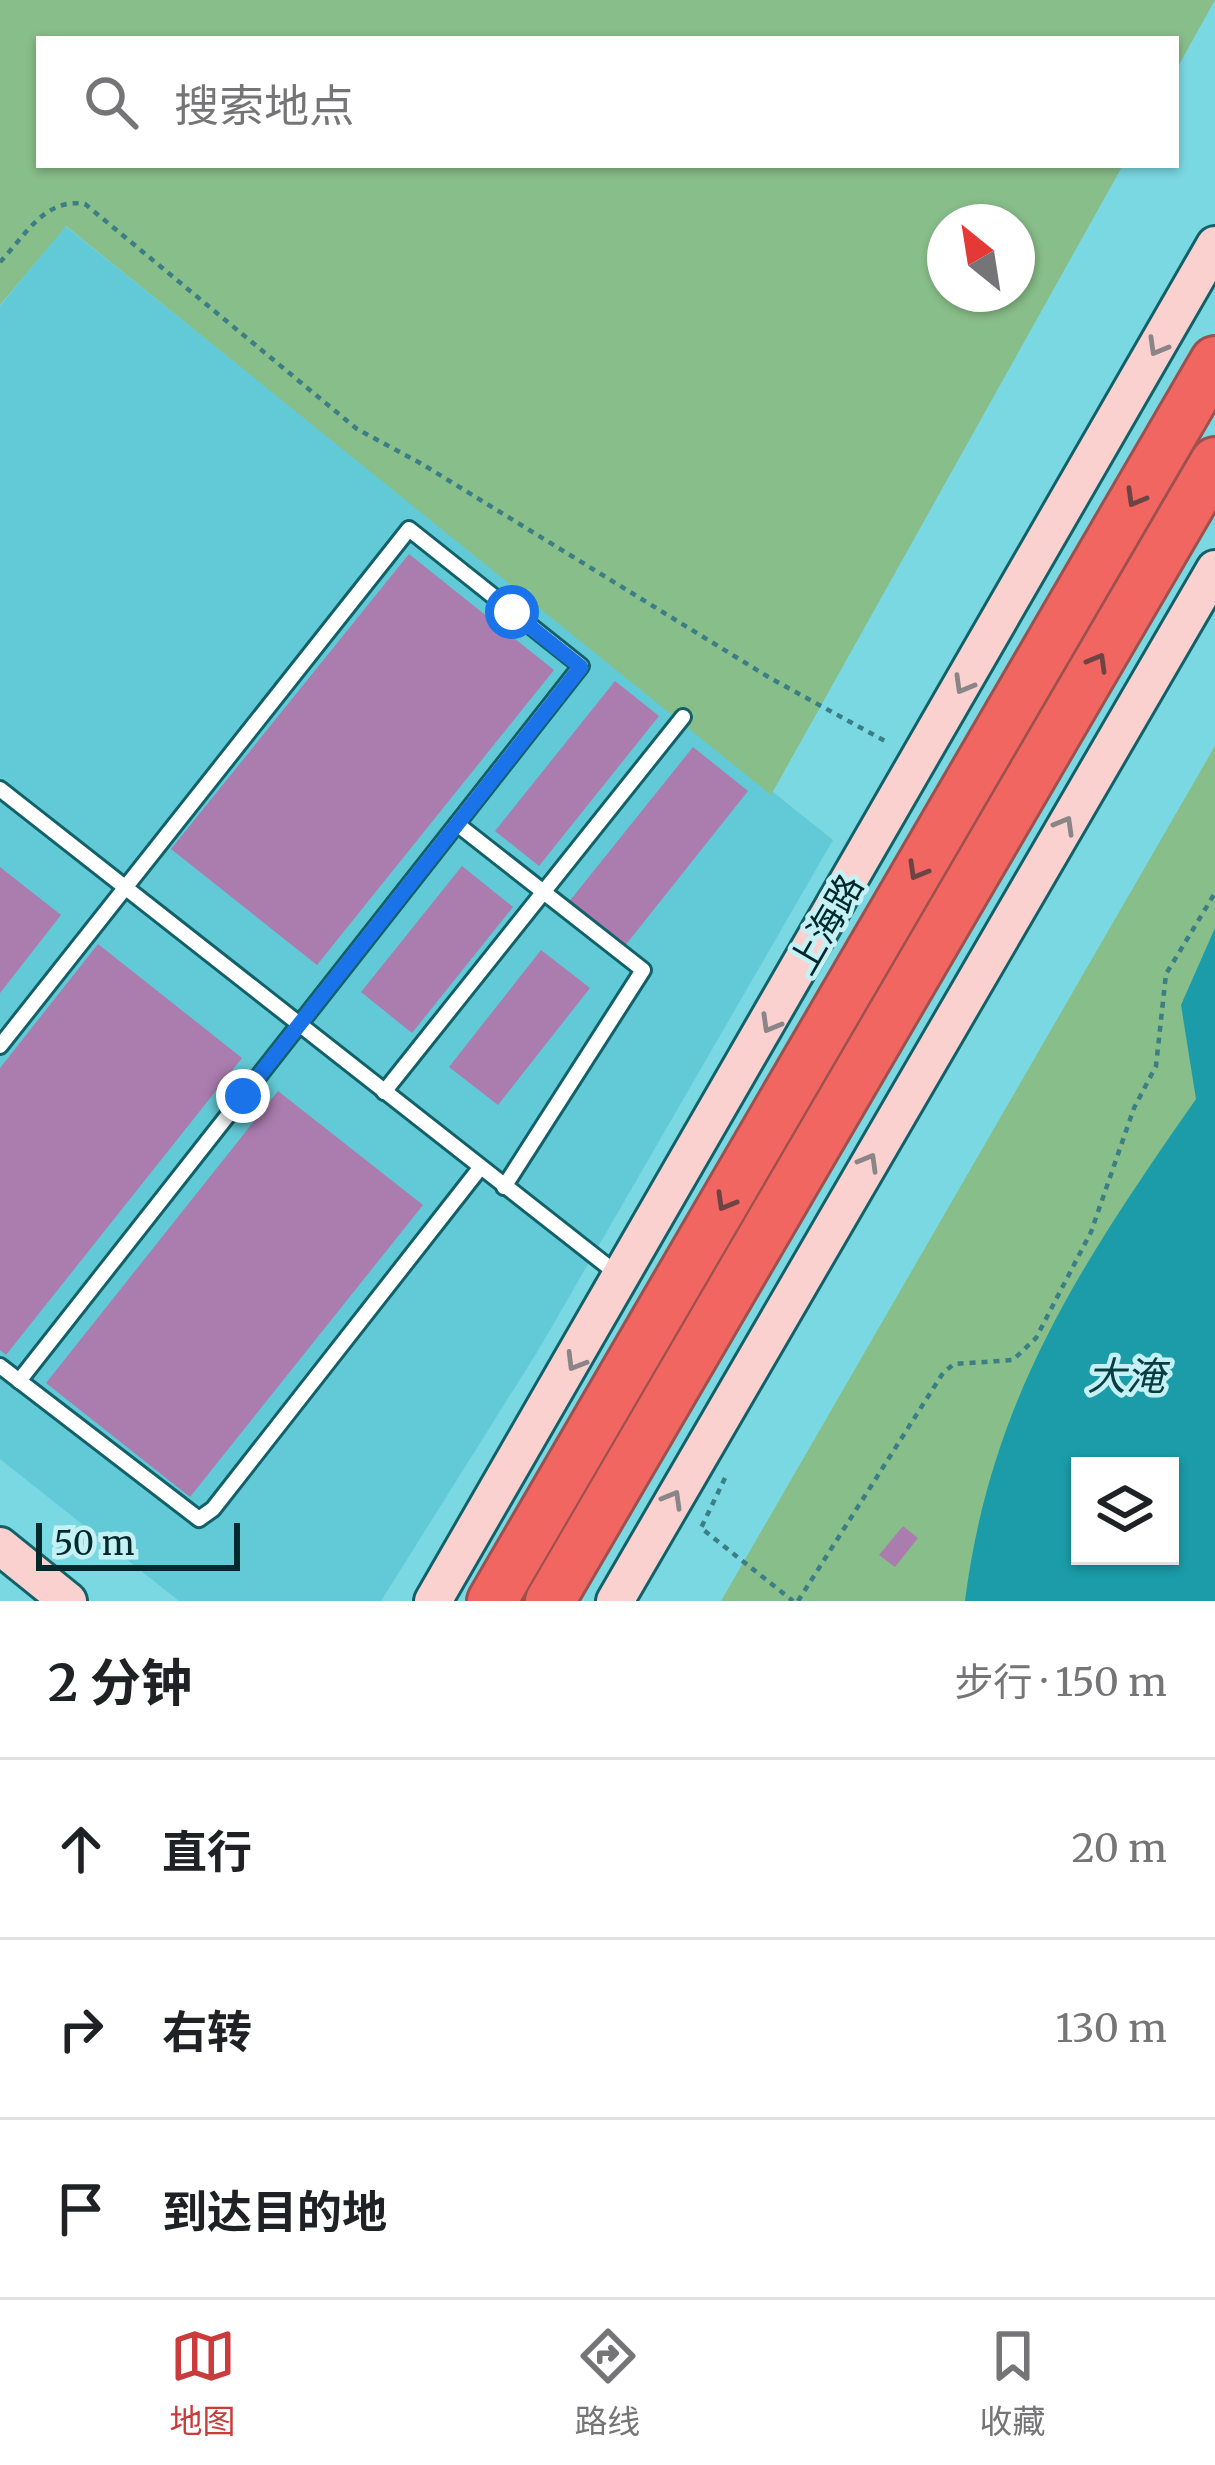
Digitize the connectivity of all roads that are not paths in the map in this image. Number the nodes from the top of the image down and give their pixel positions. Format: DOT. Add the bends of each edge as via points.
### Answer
graph roads {
  1 [pos="1215,245"];
  2 [pos="1215,361"];
  3 [pos="1215,462"];
  4 [pos="1215,569"];
  5 [pos="683,717"];
  6 [pos="0,789"];
  7 [pos="457,824"];
  8 [pos="127,889"];
  9 [pos="542,892"];
  10 [pos="299,1025"];
  11 [pos="0,1046"];
  12 [pos="384,1092"];
  13 [pos="480,1168"];
  14 [pos="504,1187"];
  15 [pos="624,1279"];
  16 [pos="0,1366"];
  17 [pos="19,1381"];
  18 [pos="475,1530"];
  19 [pos="0,1546"];
  20 [pos="68,1601"];
  21 [pos="433,1601"];
  22 [pos="476,1601"];
  23 [pos="492,1601"];
  24 [pos="550,1601"];
  25 [pos="615,1601"];
  1 -- 15 [label="main road, 上海路, one-way"];
  2 -- 23 [label="highway, 上海路, one-way"];
  24 -- 3 [label="highway, one-way"];
  25 -- 4 [label="main road, one-way"];
  5 -- 9 [label="lane"];
  6 -- 8 [label="lane"];
  7 -- 8 [label="lane" via="581,667 409,529"];
  7 -- 9 [label="lane"];
  7 -- 10 [label="lane"];
  8 -- 10 [label="lane"];
  8 -- 11 [label="lane"];
  9 -- 12 [label="lane"];
  9 -- 14 [label="lane" via="643,970"];
  10 -- 12 [label="lane"];
  10 -- 17 [label="lane"];
  12 -- 13 [label="lane"];
  13 -- 14 [label="lane"];
  13 -- 17 [label="lane" via="199,1519"];
  14 -- 15 [label="lane"];
  15 -- 18 [label="main road, 上海路, one-way"];
  16 -- 17 [label="lane"];
  18 -- 21 [label="main road, 上海路"];
  18 -- 22 [label="main road"];
  19 -- 20 [label="main road"];
}
